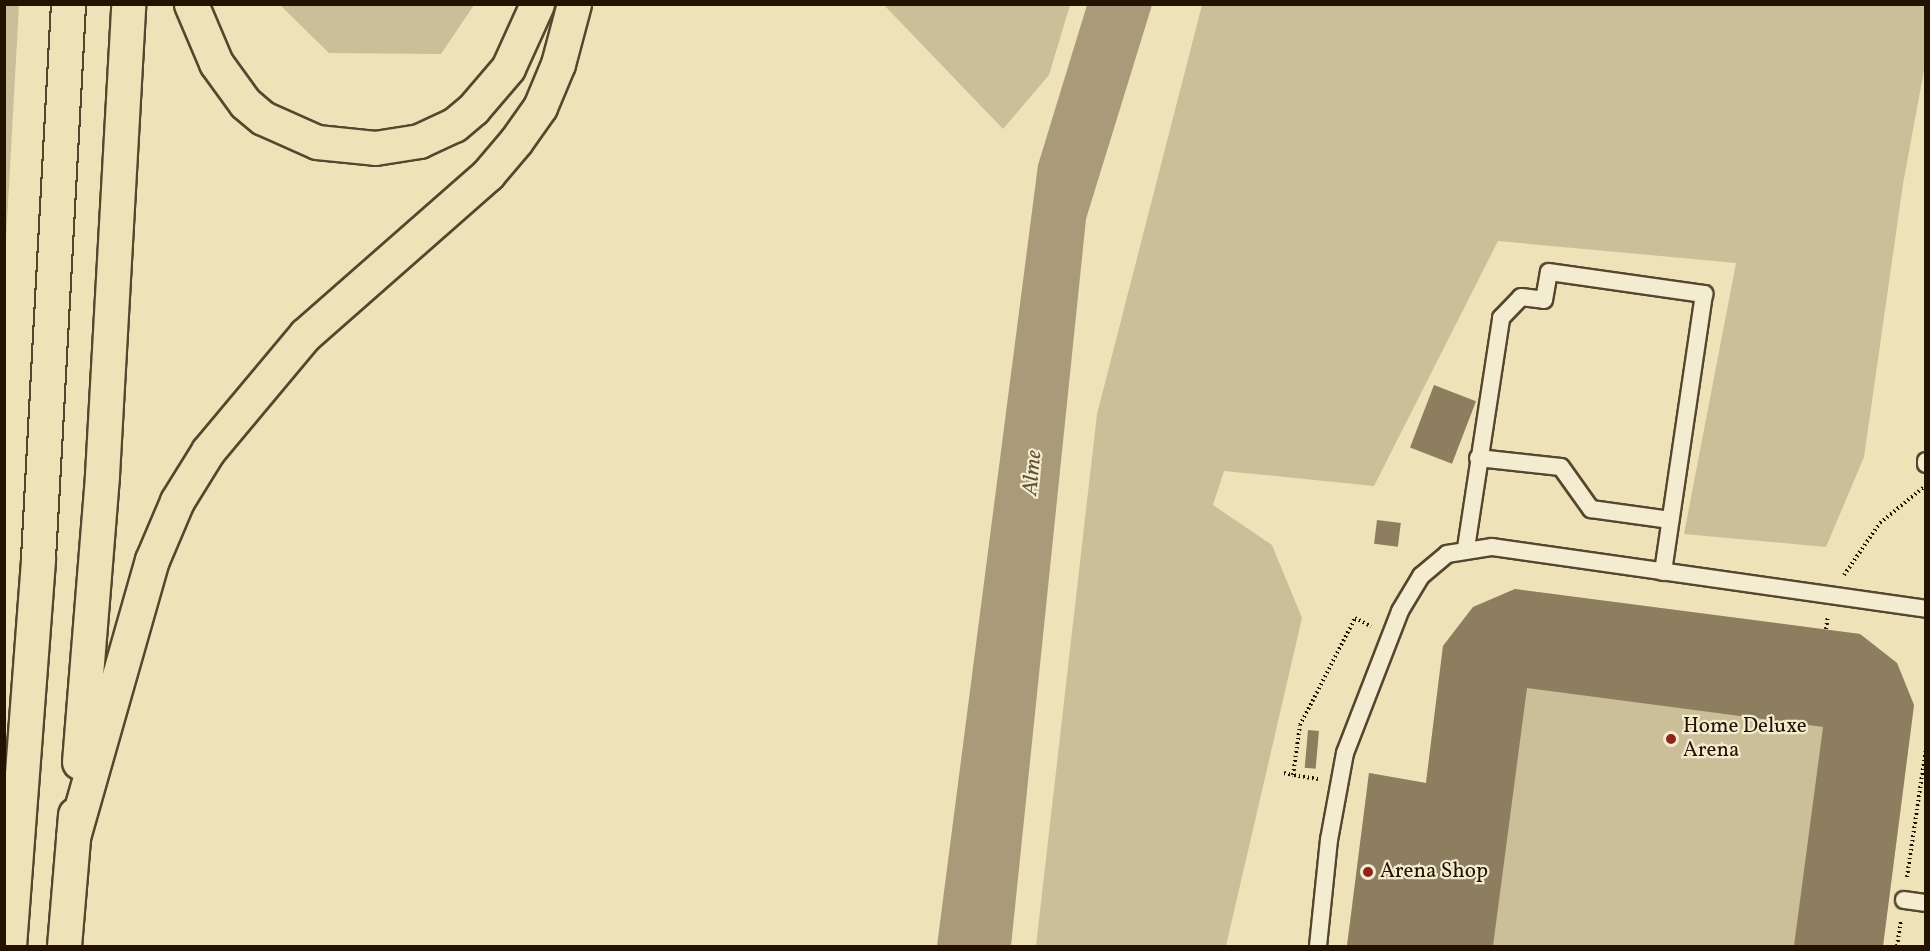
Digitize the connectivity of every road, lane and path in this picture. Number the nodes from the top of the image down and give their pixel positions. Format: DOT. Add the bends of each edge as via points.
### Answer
graph roads {
  1 [pos="68,4"];
  2 [pos="128,4"];
  3 [pos="191,4"];
  4 [pos="537,4"];
  5 [pos="574,4"];
  6 [pos="1478,458"];
  7 [pos="1926,486"];
  8 [pos="1670,520"];
  9 [pos="1466,548"];
  10 [pos="1663,572"];
  11 [pos="1831,596"];
  12 [pos="1926,609"];
  13 [pos="1826,629"];
  14 [pos="1389,636"];
  15 [pos="1926,749"];
  16 [pos="1284,773"];
  17 [pos="1293,775"];
  18 [pos="1340,783"];
  19 [pos="73,837"];
  20 [pos="1904,900"];
  21 [pos="1926,903"];
  22 [pos="9,946"];
  23 [pos="64,946"];
  24 [pos="1318,946"];
  25 [pos="1897,946"];
  1 -- 22 [label="highway"];
  2 -- 19 [label="highway" via="102,475"];
  3 -- 4 [label="highway" via="220,70 244,103 263,118 317,142 375,148 419,141 461,120 508,68"];
  5 -- 19 [label="highway" via="549,86 516,141 488,174 305,335 208,451 177,501 152,560"];
  6 -- 8 [label="lane" via="1561,467 1591,509"];
  6 -- 8 [label="lane" via="1501,318 1521,297 1544,300 1549,272 1704,294"];
  6 -- 9 [label="lane"];
  7 -- 11 [label="path" via="1880,523"];
  8 -- 10 [label="lane"];
  9 -- 10 [label="lane" via="1491,547"];
  9 -- 14 [label="lane" via="1447,554 1421,576"];
  10 -- 11 [label="lane"];
  11 -- 12 [label="lane"];
  11 -- 13 [label="path"];
  14 -- 17 [label="path" via="1355,618 1300,725"];
  14 -- 18 [label="lane" via="1356,720"];
  15 -- 20 [label="path"];
  16 -- 17 [label="path"];
  17 -- 18 [label="path"];
  18 -- 24 [label="lane"];
  19 -- 23 [label="highway"];
  20 -- 21 [label="lane"];
  20 -- 25 [label="path"];
}
